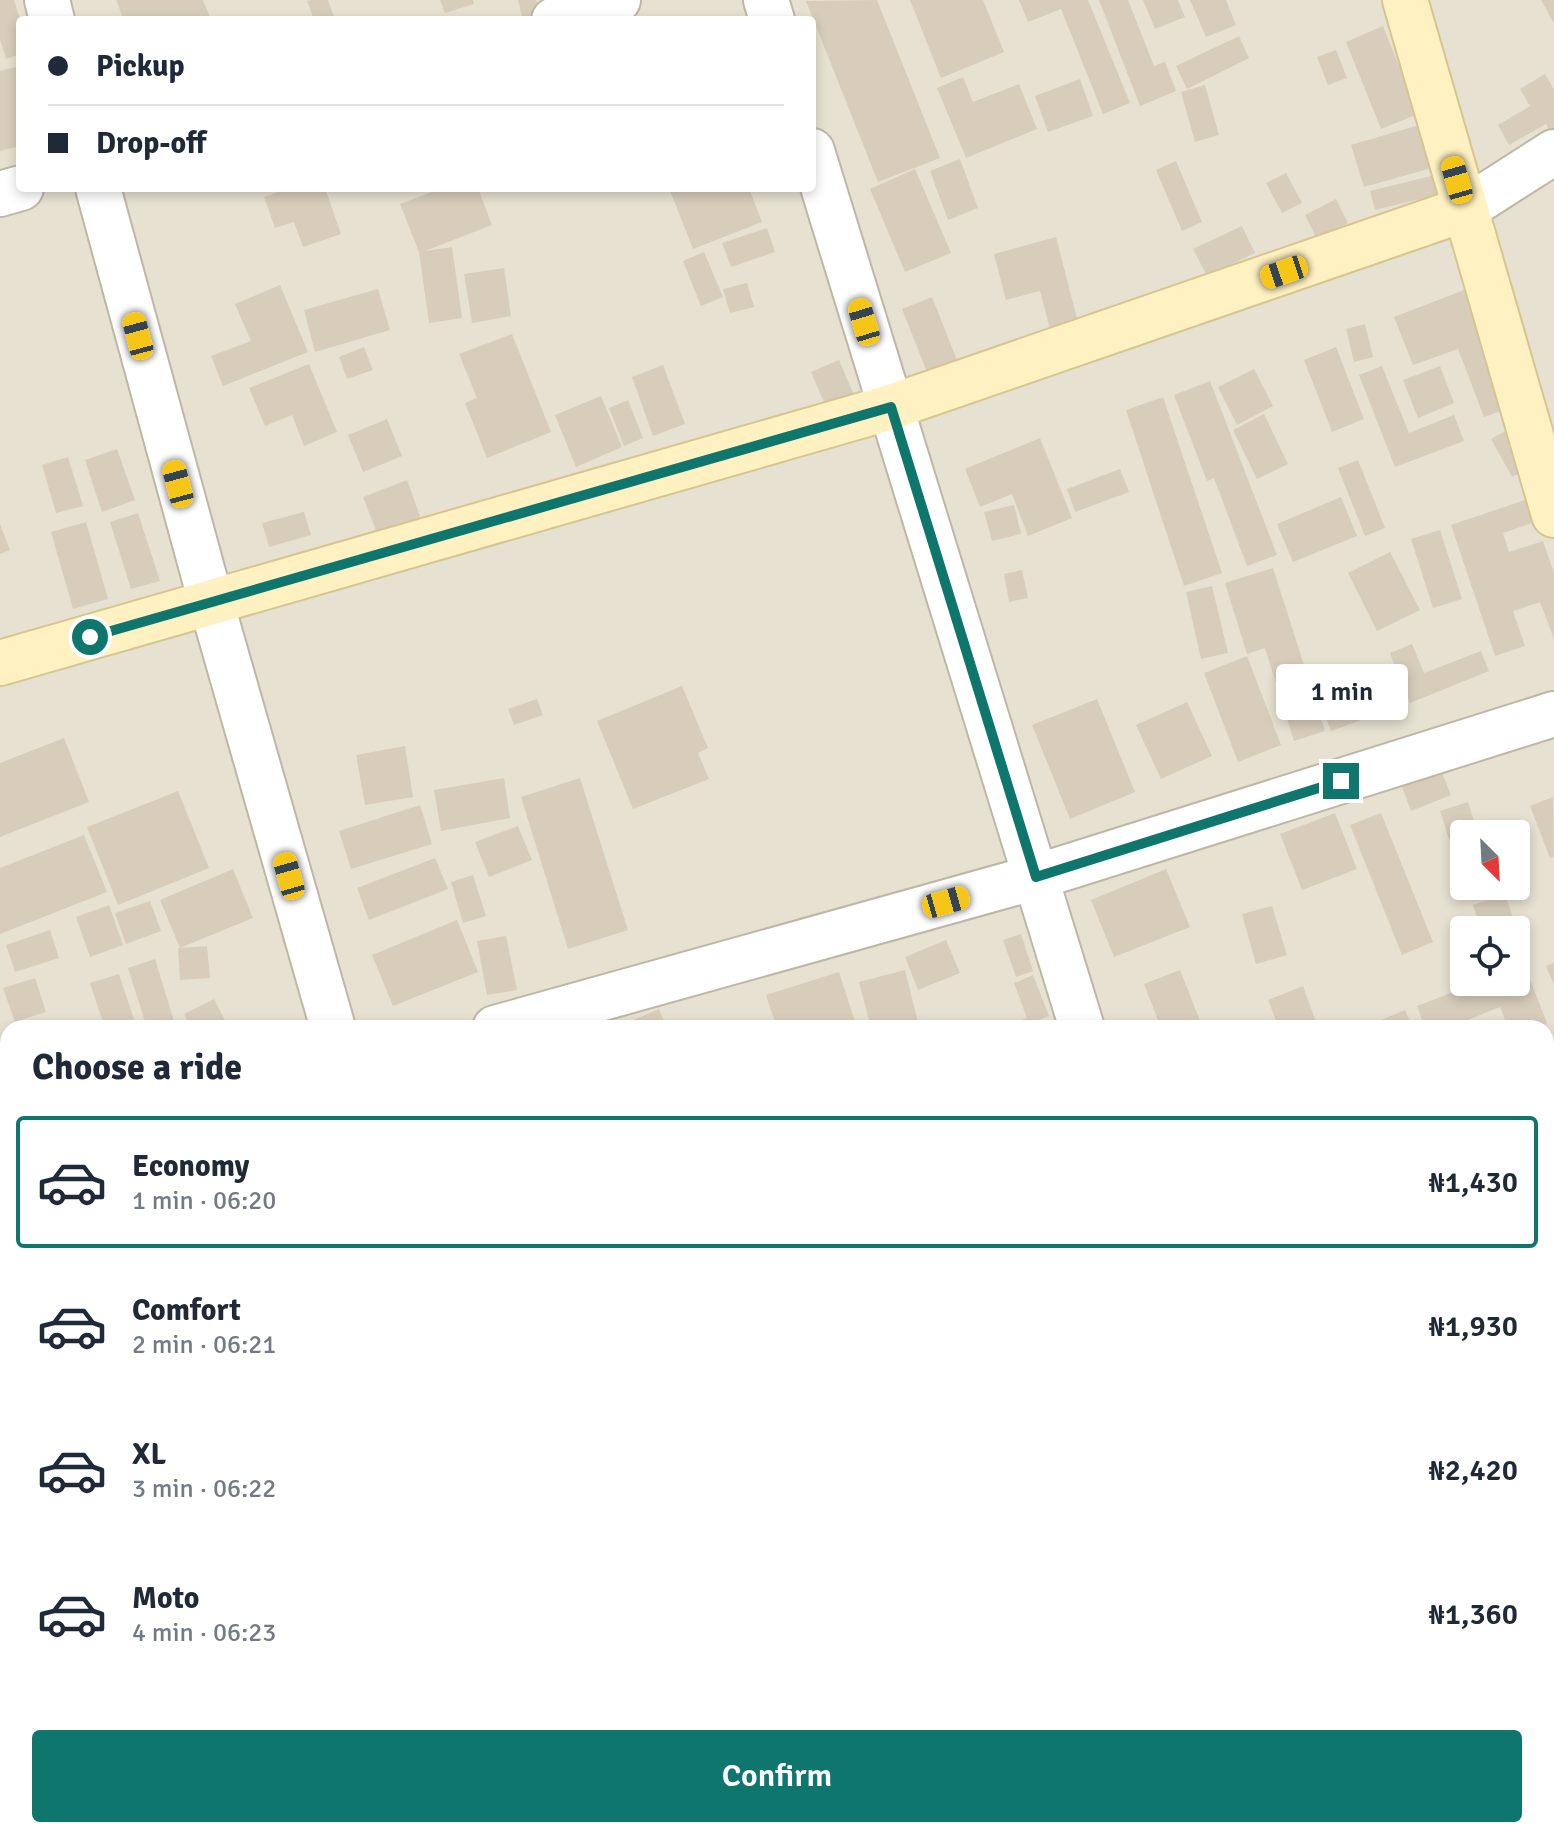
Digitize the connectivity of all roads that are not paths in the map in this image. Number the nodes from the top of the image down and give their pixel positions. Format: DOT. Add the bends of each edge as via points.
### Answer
graph roads {
  1 [pos="618,0"];
  2 [pos="1405,0"];
  3 [pos="567,16"];
  4 [pos="1554,152"];
  5 [pos="816,164"];
  6 [pos="99,192"];
  7 [pos="1465,209"];
  8 [pos="891,407"];
  9 [pos="1553,509"];
  10 [pos="211,602"];
  11 [pos="0,663"];
  12 [pos="1554,714"];
  13 [pos="1036,877"];
  14 [pos="331,1020"];
  15 [pos="524,1020"];
  16 [pos="1080,1020"];
  1 -- 3 [label="street"];
  2 -- 7 [label="street"];
  4 -- 7 [label="street"];
  5 -- 8 [label="street"];
  6 -- 10 [label="street"];
  7 -- 8 [label="street"];
  7 -- 9 [label="street"];
  8 -- 10 [label="street"];
  8 -- 13 [label="street"];
  10 -- 11 [label="street"];
  10 -- 14 [label="street"];
  12 -- 13 [label="street"];
  13 -- 15 [label="street"];
  13 -- 16 [label="street"];
}
